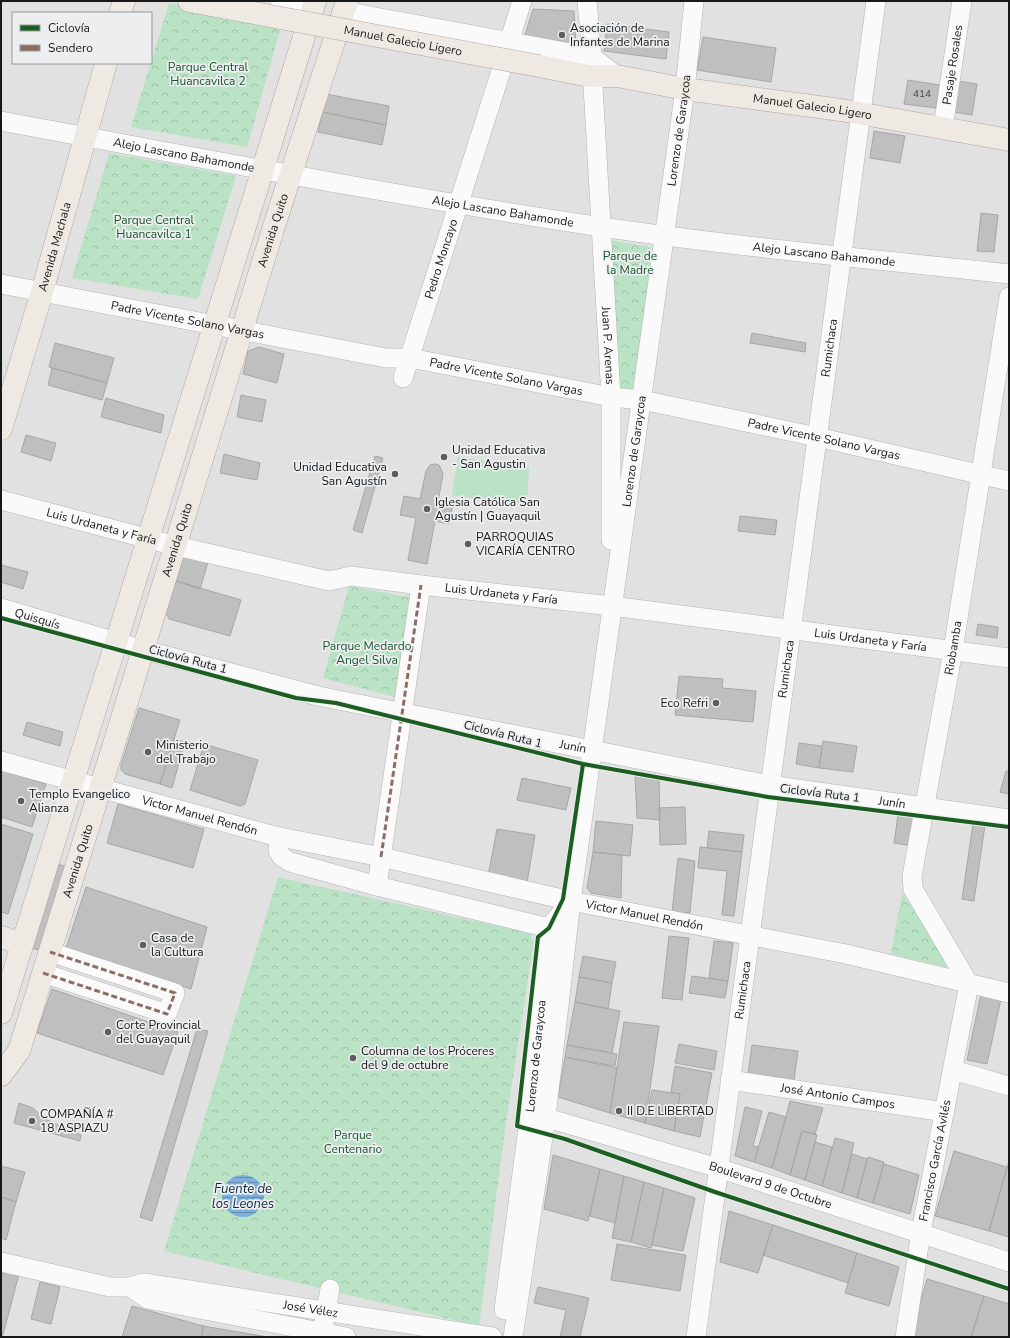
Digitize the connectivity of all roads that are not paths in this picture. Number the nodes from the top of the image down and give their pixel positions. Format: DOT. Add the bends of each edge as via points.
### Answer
graph roads {
  1 [pos="124,1"];
  2 [pos="189,1"];
  3 [pos="280,1"];
  4 [pos="522,1"];
  5 [pos="587,1"];
  6 [pos="694,1"];
  7 [pos="876,1"];
  8 [pos="962,1"];
  9 [pos="314,4"];
  10 [pos="345,6"];
  11 [pos="120,12"];
  12 [pos="509,42"];
  13 [pos="592,57"];
  14 [pos="106,64"];
  15 [pos="501,71"];
  16 [pos="617,76"];
  17 [pos="593,86"];
  18 [pos="685,88"];
  19 [pos="861,114"];
  20 [pos="1,122"];
  21 [pos="943,128"];
  22 [pos="85,137"];
  23 [pos="1009,140"];
  24 [pos="262,168"];
  25 [pos="292,174"];
  26 [pos="458,204"];
  27 [pos="601,227"];
  28 [pos="664,236"];
  29 [pos="841,255"];
  30 [pos="1009,274"];
  31 [pos="1,284"];
  32 [pos="42,292"];
  33 [pos="1009,297"];
  34 [pos="214,325"];
  35 [pos="243,331"];
  36 [pos="410,358"];
  37 [pos="403,378"];
  38 [pos="611,397"];
  39 [pos="642,400"];
  40 [pos="1,429"];
  41 [pos="817,437"];
  42 [pos="980,475"];
  43 [pos="1009,481"];
  44 [pos="1,500"];
  45 [pos="148,538"];
  46 [pos="176,546"];
  47 [pos="420,585"];
  48 [pos="612,606"];
  49 [pos="1,608"];
  50 [pos="791,628"];
  51 [pos="106,639"];
  52 [pos="144,650"];
  53 [pos="953,650"];
  54 [pos="1009,658"];
  55 [pos="401,712"];
  56 [pos="592,751"];
  57 [pos="1,761"];
  58 [pos="73,781"];
  59 [pos="769,785"];
  60 [pos="101,789"];
  61 [pos="924,806"];
  62 [pos="1009,819"];
  63 [pos="280,837"];
  64 [pos="381,857"];
  65 [pos="377,886"];
  66 [pos="572,901"];
  67 [pos="549,928"];
  68 [pos="750,935"];
  69 [pos="1,937"];
  70 [pos="50,952"];
  71 [pos="13,956"];
  72 [pos="43,973"];
  73 [pos="969,984"];
  74 [pos="1009,993"];
  75 [pos="1,1013"];
  76 [pos="953,1070"];
  77 [pos="1,1075"];
  78 [pos="730,1080"];
  79 [pos="1009,1086"];
  80 [pos="945,1112"];
  81 [pos="538,1115"];
  82 [pos="718,1168"];
  83 [pos="921,1232"];
  84 [pos="1,1262"];
  85 [pos="1009,1262"];
  86 [pos="130,1287"];
  87 [pos="330,1289"];
  88 [pos="326,1311"];
  89 [pos="322,1335"];
  90 [pos="346,1337"];
  91 [pos="492,1337"];
  92 [pos="512,1337"];
  93 [pos="696,1337"];
  94 [pos="905,1337"];
  1 -- 11 [label="main road"];
  2 -- 16 [label="main road, Manuel Galecio Ligero, bridge" via="589,76"];
  3 -- 9 [label="street"];
  4 -- 12 [label="street"];
  5 -- 13 [label="street"];
  6 -- 18 [label="street, Lorenzo de Garaycoa"];
  7 -- 19 [label="street, Rumichaca"];
  8 -- 21 [label="street, Pasaje Rosales"];
  9 -- 24 [label="main road"];
  10 -- 12 [label="street, Manuel Galecio Ligero"];
  10 -- 25 [label="main road, Avenida Quito"];
  12 -- 13 [label="street, Manuel Galecio Ligero"];
  13 -- 16 [label="street, Manuel Galecio Ligero"];
  14 -- 22 [label="main road, Avenida Machala"];
  15 -- 26 [label="street, Pedro Moncayo"];
  16 -- 18 [label="main road, Manuel Galecio Ligero"];
  17 -- 27 [label="street, Juan P. Arenas"];
  18 -- 19 [label="main road, Manuel Galecio Ligero"];
  18 -- 28 [label="street, Lorenzo de Garaycoa"];
  19 -- 21 [label="main road, Manuel Galecio Ligero"];
  19 -- 29 [label="street, Rumichaca"];
  20 -- 22 [label="street, Alejo Lascano Bahamonde"];
  21 -- 23 [label="main road, Manuel Galecio Ligero"];
  22 -- 24 [label="street, Alejo Lascano Bahamonde"];
  22 -- 32 [label="main road, Avenida Machala"];
  24 -- 25 [label="street, Alejo Lascano Bahamonde"];
  24 -- 34 [label="main road"];
  25 -- 26 [label="street, Alejo Lascano Bahamonde"];
  25 -- 35 [label="main road, Avenida Quito"];
  26 -- 27 [label="street, Alejo Lascano Bahamonde"];
  26 -- 36 [label="street, Pedro Moncayo"];
  27 -- 28 [label="street, Alejo Lascano Bahamonde"];
  27 -- 38 [label="street, Juan P. Arenas"];
  28 -- 29 [label="street, Alejo Lascano Bahamonde"];
  28 -- 39 [label="street, Lorenzo de Garaycoa"];
  29 -- 30 [label="street, Alejo Lascano Bahamonde"];
  29 -- 41 [label="street, Rumichaca"];
  31 -- 32 [label="street, Padre Vicente Solano Vargas"];
  32 -- 34 [label="street, Padre Vicente Solano Vargas"];
  32 -- 40 [label="main road, Avenida Machala"];
  33 -- 42 [label="street, Riobamba"];
  34 -- 35 [label="street, Padre Vicente Solano Vargas"];
  34 -- 45 [label="main road"];
  35 -- 36 [label="street, Padre Vicente Solano Vargas" via="386,358"];
  35 -- 46 [label="main road, Avenida Quito"];
  36 -- 37 [label="street, Pedro Moncayo"];
  36 -- 38 [label="street, Padre Vicente Solano Vargas"];
  38 -- 39 [label="street, Padre Vicente Solano Vargas"];
  38 -- 48 [label="street, Juan P. Arenas"];
  39 -- 41 [label="street, Padre Vicente Solano Vargas"];
  39 -- 48 [label="street, Lorenzo de Garaycoa"];
  41 -- 42 [label="street, Padre Vicente Solano Vargas"];
  41 -- 50 [label="street, Rumichaca"];
  42 -- 43 [label="street, Padre Vicente Solano Vargas"];
  42 -- 53 [label="street, Riobamba"];
  44 -- 45 [label="street, Luis Urdaneta y Faría"];
  45 -- 46 [label="street, Luis Urdaneta y Faría"];
  45 -- 51 [label="main road"];
  46 -- 47 [label="street, Luis Urdaneta y Faría" via="329,581 350,576"];
  46 -- 52 [label="main road, Avenida Quito"];
  47 -- 48 [label="street, Luis Urdaneta y Faría"];
  47 -- 55 [label="street"];
  48 -- 50 [label="street, Luis Urdaneta y Faría"];
  48 -- 56 [label="street, Lorenzo de Garaycoa"];
  49 -- 51 [label="street, Quisquís"];
  50 -- 53 [label="street, Luis Urdaneta y Faría"];
  50 -- 59 [label="street, Rumichaca"];
  51 -- 52 [label="street, Junín"];
  51 -- 58 [label="main road"];
  52 -- 55 [label="street, Junín" via="298,691"];
  52 -- 60 [label="main road, Avenida Quito"];
  53 -- 54 [label="street, Luis Urdaneta y Faría"];
  53 -- 61 [label="street, Riobamba"];
  55 -- 56 [label="street, Junín"];
  55 -- 64 [label="street"];
  56 -- 59 [label="street, Junín"];
  56 -- 66 [label="street, Lorenzo de Garaycoa"];
  57 -- 58 [label="street, Victor Manuel Rendón"];
  58 -- 60 [label="street, Victor Manuel Rendón"];
  58 -- 71 [label="main road"];
  59 -- 61 [label="street, Junín"];
  59 -- 68 [label="street, Rumichaca"];
  60 -- 63 [label="street, Victor Manuel Rendón"];
  60 -- 70 [label="main road, Avenida Quito"];
  61 -- 62 [label="street, Junín"];
  61 -- 73 [label="street, Riobamba" via="912,876 913,889"];
  63 -- 64 [label="street, Victor Manuel Rendón"];
  63 -- 65 [label="street" via="278,851 290,862"];
  64 -- 65 [label="street"];
  64 -- 66 [label="street, Victor Manuel Rendón"];
  65 -- 67 [label="street"];
  66 -- 67 [label="street"];
  66 -- 68 [label="street, Victor Manuel Rendón"];
  66 -- 81 [label="street, Lorenzo de Garaycoa"];
  67 -- 81 [label="street, Lorenzo de Garaycoa"];
  68 -- 73 [label="street, Victor Manuel Rendón" via="846,954"];
  68 -- 78 [label="street, Rumichaca"];
  69 -- 71 [label="main road"];
  70 -- 72 [label="main road, Avenida Quito"];
  70 -- 72 [label="street" via="175,993 167,1014"];
  71 -- 75 [label="main road"];
  72 -- 77 [label="main road, Avenida Quito" via="19,1050"];
  73 -- 74 [label="street, Victor Manuel Rendón"];
  73 -- 76 [label="street, Francisco García Avilés"];
  76 -- 79 [label="street"];
  76 -- 80 [label="street, Francisco García Avilés"];
  78 -- 80 [label="street, José Antonio Campos"];
  78 -- 82 [label="street, Rumichaca"];
  80 -- 83 [label="street, Francisco García Avilés"];
  81 -- 82 [label="street, Boulevard 9 de Octubre"];
  81 -- 92 [label="street, Lorenzo de Garaycoa" via="503,1322"];
  82 -- 83 [label="street, Boulevard 9 de Octubre"];
  82 -- 93 [label="street, Rumichaca"];
  83 -- 85 [label="street, Boulevard 9 de Octubre"];
  83 -- 94 [label="street, Francisco García Avilés"];
  84 -- 86 [label="street, José Vélez" via="110,1287"];
  86 -- 88 [label="street, José Vélez" via="144,1283"];
  86 -- 89 [label="street, José Vélez" via="148,1299"];
  87 -- 88 [label="street"];
  88 -- 89 [label="street"];
  88 -- 91 [label="street, José Vélez"];
  89 -- 90 [label="street, José Vélez"];
}
